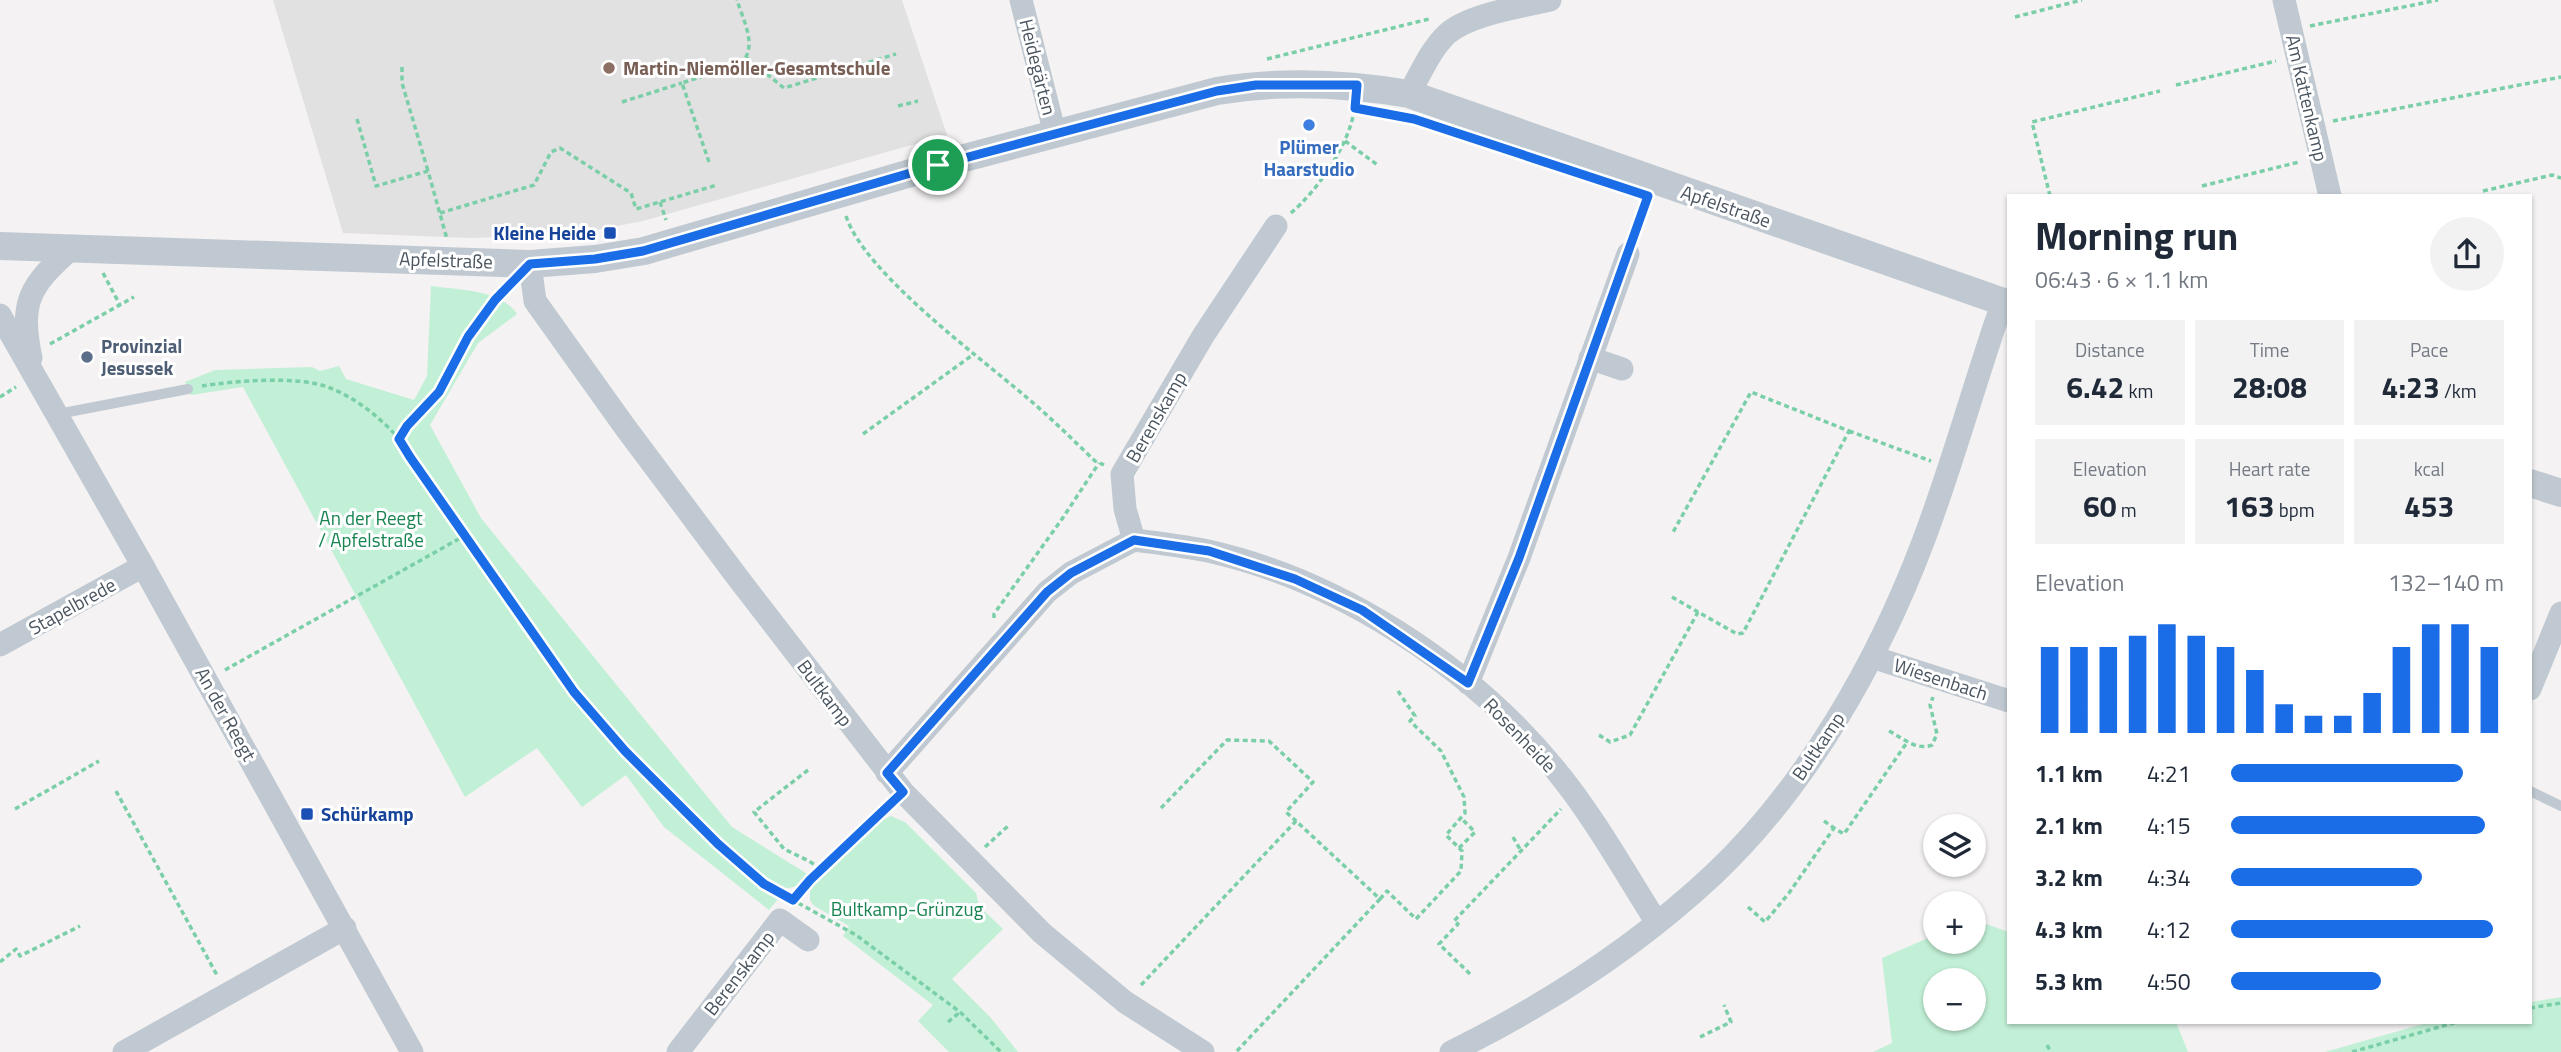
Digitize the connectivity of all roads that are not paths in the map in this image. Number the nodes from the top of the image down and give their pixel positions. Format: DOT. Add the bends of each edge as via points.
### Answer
graph roads {
  1 [pos="1021,0"];
  2 [pos="1550,0"];
  3 [pos="2284,0"];
  4 [pos="1409,94"];
  5 [pos="1055,134"];
  6 [pos="2330,194"];
  7 [pos="1276,226"];
  8 [pos="0,246"];
  9 [pos="72,247"];
  10 [pos="1628,254"];
  11 [pos="530,264"];
  12 [pos="2006,302"];
  13 [pos="0,316"];
  14 [pos="1590,358"];
  15 [pos="1622,369"];
  16 [pos="36,378"];
  17 [pos="188,389"];
  18 [pos="58,414"];
  19 [pos="2532,483"];
  20 [pos="2561,493"];
  21 [pos="1134,540"];
  22 [pos="143,566"];
  23 [pos="2561,613"];
  24 [pos="0,645"];
  25 [pos="1872,657"];
  26 [pos="1468,683"];
  27 [pos="2532,684"];
  28 [pos="2007,700"];
  29 [pos="887,773"];
  30 [pos="2532,792"];
  31 [pos="2561,806"];
  32 [pos="1657,923"];
  33 [pos="345,928"];
  34 [pos="807,940"];
  35 [pos="124,1052"];
  36 [pos="412,1052"];
  37 [pos="678,1052"];
  38 [pos="1203,1052"];
  39 [pos="1451,1052"];
  1 -- 5 [label="street, Heidegärten"];
  2 -- 4 [label="street" via="1469,21 1448,33"];
  3 -- 6 [label="street, Am Kattenkamp"];
  4 -- 5 [label="street, Apfelstraße" via="1357,85 1256,85"];
  4 -- 12 [label="street, Apfelstraße"];
  5 -- 11 [label="street, Apfelstraße" via="643,251"];
  7 -- 21 [label="street, Berenskamp" via="1203,336 1122,474"];
  8 -- 9 [label="street, Apfelstraße"];
  9 -- 11 [label="street, Apfelstraße"];
  9 -- 16 [label="street, An der Reegt" via="32,290 27,305 25,322"];
  10 -- 14 [label="street"];
  11 -- 29 [label="street, Bultkamp" via="535,301 542,312"];
  12 -- 25 [label="street, Bultkamp" via="1923,543"];
  13 -- 16 [label="street, An der Reegt"];
  14 -- 15 [label="street"];
  14 -- 26 [label="street" via="1519,558"];
  16 -- 18 [label="street, An der Reegt"];
  17 -- 18 [label="lane"];
  18 -- 22 [label="street, An der Reegt"];
  19 -- 20 [label="street"];
  21 -- 26 [label="street, Rosenheide" via="1209,551 1295,579 1362,610"];
  21 -- 29 [label="street" via="1092,561 1047,592"];
  22 -- 24 [label="street, Stapelbrede"];
  22 -- 33 [label="street, An der Reegt"];
  23 -- 27 [label="street"];
  25 -- 28 [label="street, Wiesenbach"];
  25 -- 32 [label="street, Bultkamp" via="1830,731 1778,804 1713,874"];
  26 -- 32 [label="street, Rosenheide" via="1554,768"];
  29 -- 38 [label="street, Bultkamp" via="1042,933 1125,1002"];
  30 -- 31 [label="lane"];
  32 -- 39 [label="street, Bultkamp" via="1583,977"];
  33 -- 35 [label="street"];
  33 -- 36 [label="street, An der Reegt"];
  34 -- 37 [label="street, Berenskamp" via="780,920"];
}
